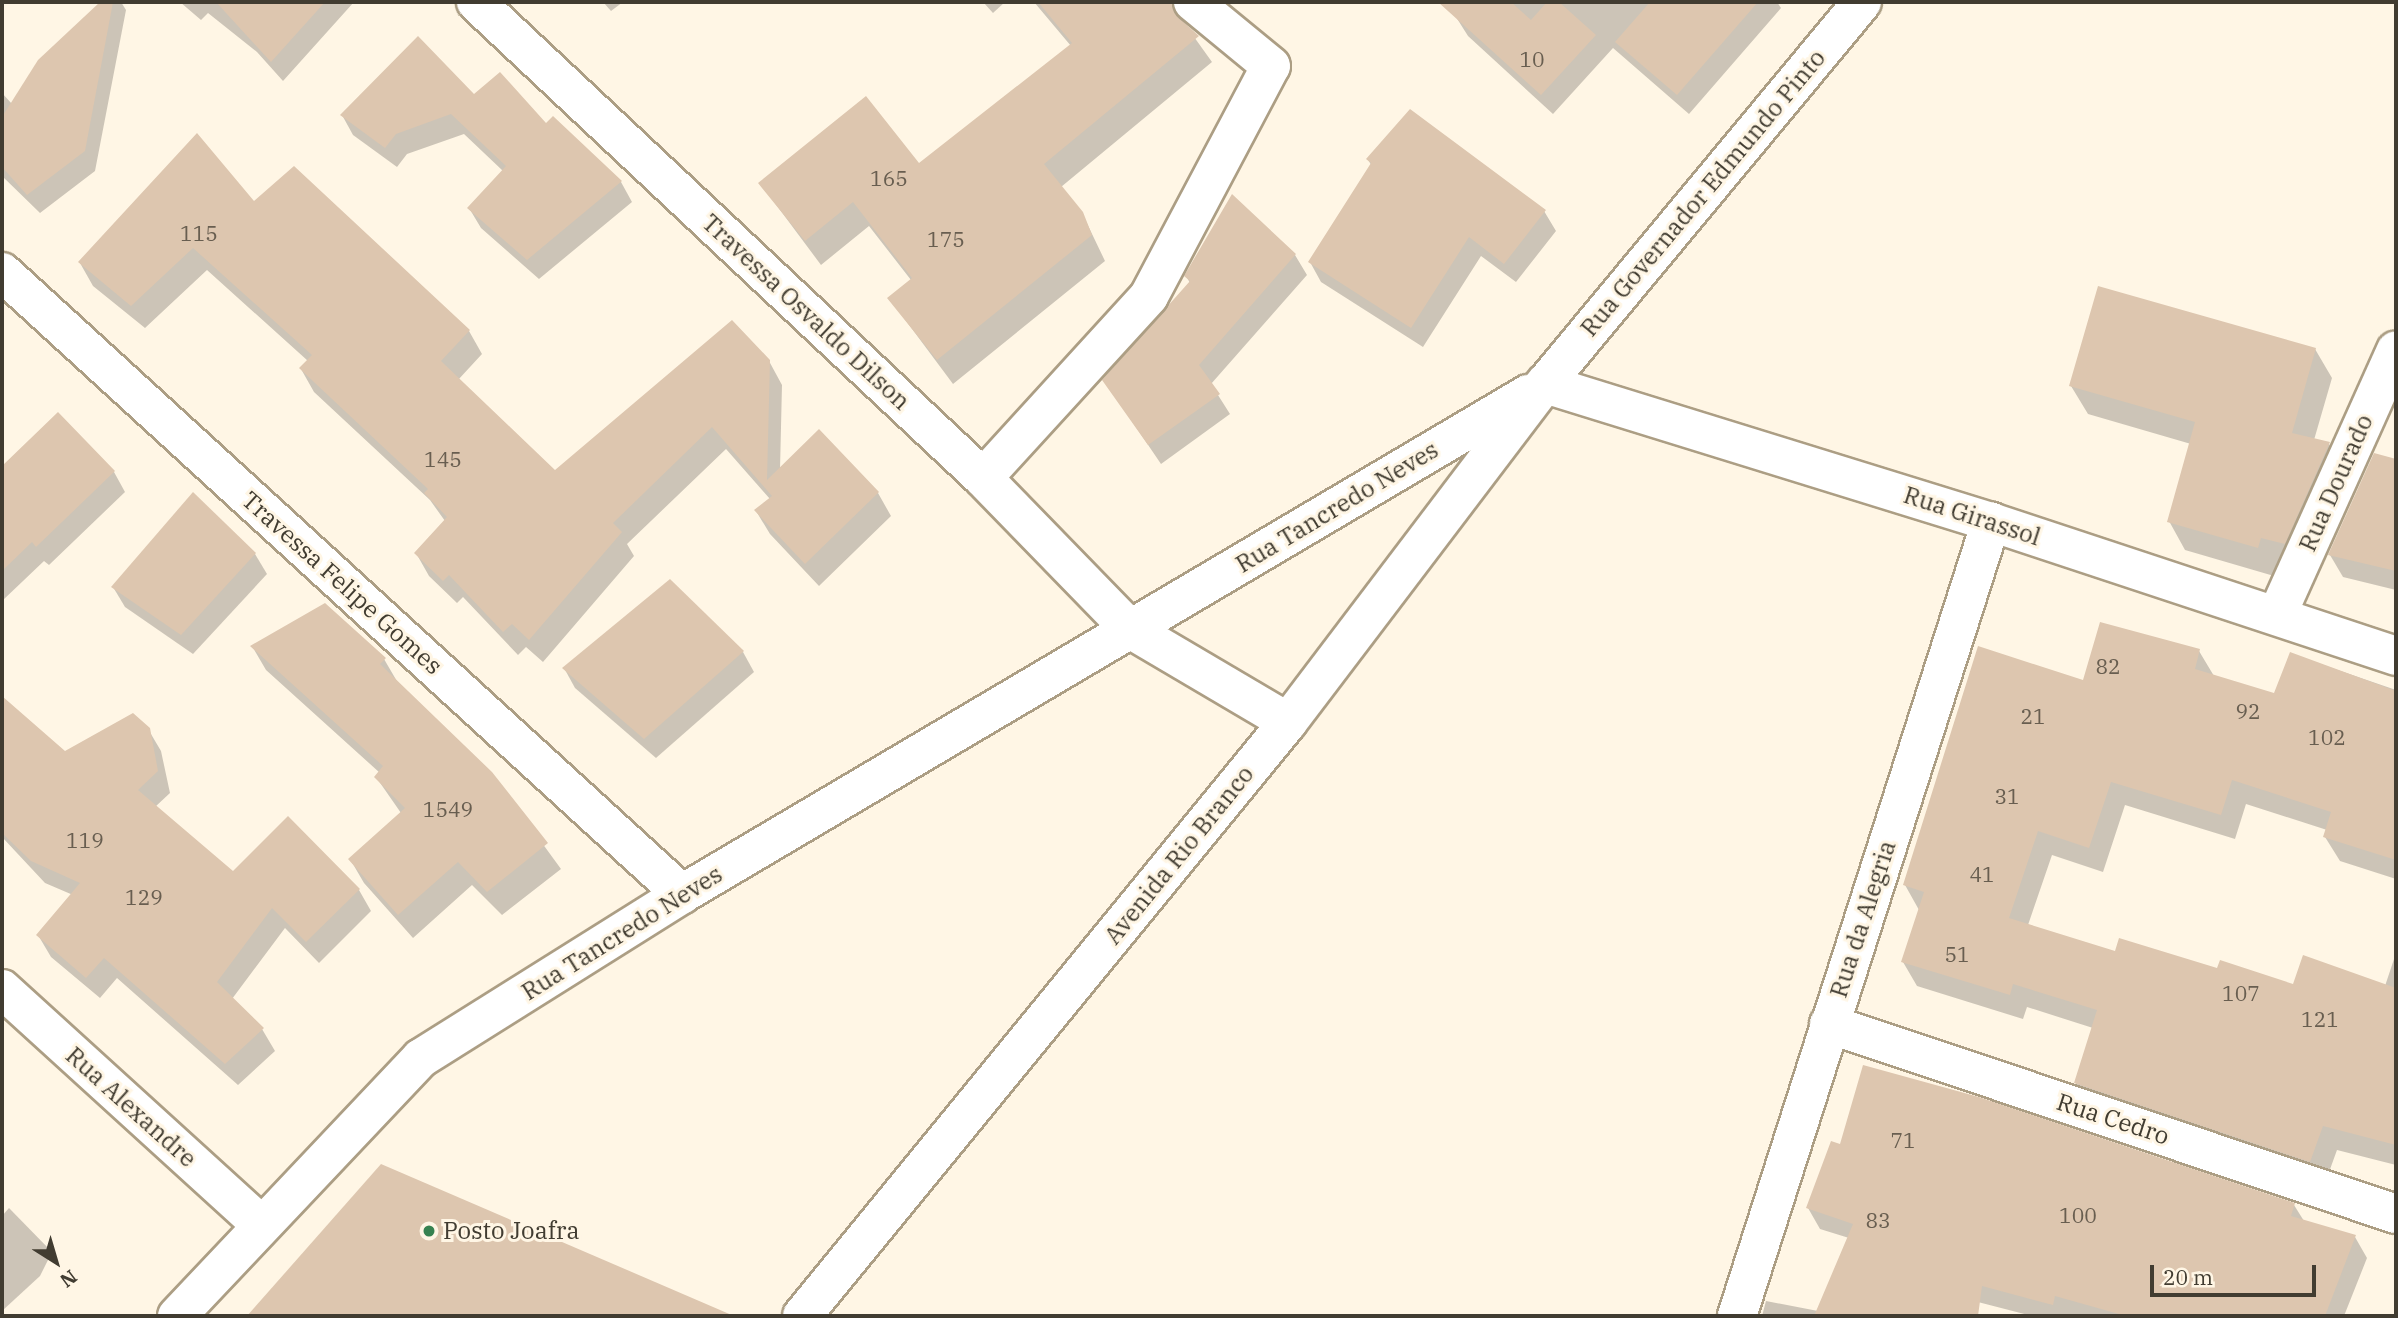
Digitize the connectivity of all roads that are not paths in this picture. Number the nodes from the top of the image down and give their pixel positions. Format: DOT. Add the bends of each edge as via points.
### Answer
graph roads {
  1 [pos="476,2"];
  2 [pos="1193,2"];
  3 [pos="1862,2"];
  4 [pos="2,272"];
  5 [pos="2396,350"];
  6 [pos="1545,384"];
  7 [pos="983,478"];
  8 [pos="1991,522"];
  9 [pos="2277,615"];
  10 [pos="1130,629"];
  11 [pos="2396,656"];
  12 [pos="1287,722"];
  13 [pos="682,894"];
  14 [pos="2,989"];
  15 [pos="1829,1024"];
  16 [pos="2396,1214"];
  17 [pos="260,1224"];
  18 [pos="177,1316"];
  19 [pos="802,1316"];
  20 [pos="1737,1316"];
  1 -- 7 [label="street, Travessa Osvaldo Dilson"];
  2 -- 7 [label="street" via="1270,66 1149,296"];
  3 -- 6 [label="street, Rua Governador Edmundo Pinto"];
  4 -- 13 [label="street, Travessa Felipe Gomes"];
  5 -- 9 [label="street, Rua Dourado"];
  6 -- 8 [label="street, Rua Girassol"];
  6 -- 10 [label="street, Rua Tancredo Neves"];
  6 -- 12 [label="street, Avenida Rio Branco"];
  7 -- 10 [label="street, Travessa Osvaldo Dilson"];
  8 -- 9 [label="street, Rua Girassol"];
  8 -- 15 [label="street, Rua da Alegria"];
  9 -- 11 [label="street, Rua Girassol"];
  10 -- 12 [label="street"];
  10 -- 13 [label="street, Rua Tancredo Neves"];
  12 -- 19 [label="street, Avenida Rio Branco"];
  13 -- 17 [label="street, Rua Tancredo Neves" via="421,1058"];
  14 -- 17 [label="street, Rua Alexandre"];
  15 -- 16 [label="street, Rua Cedro"];
  15 -- 20 [label="street, Rua da Alegria"];
  17 -- 18 [label="street, Rua Tancredo Neves"];
}
